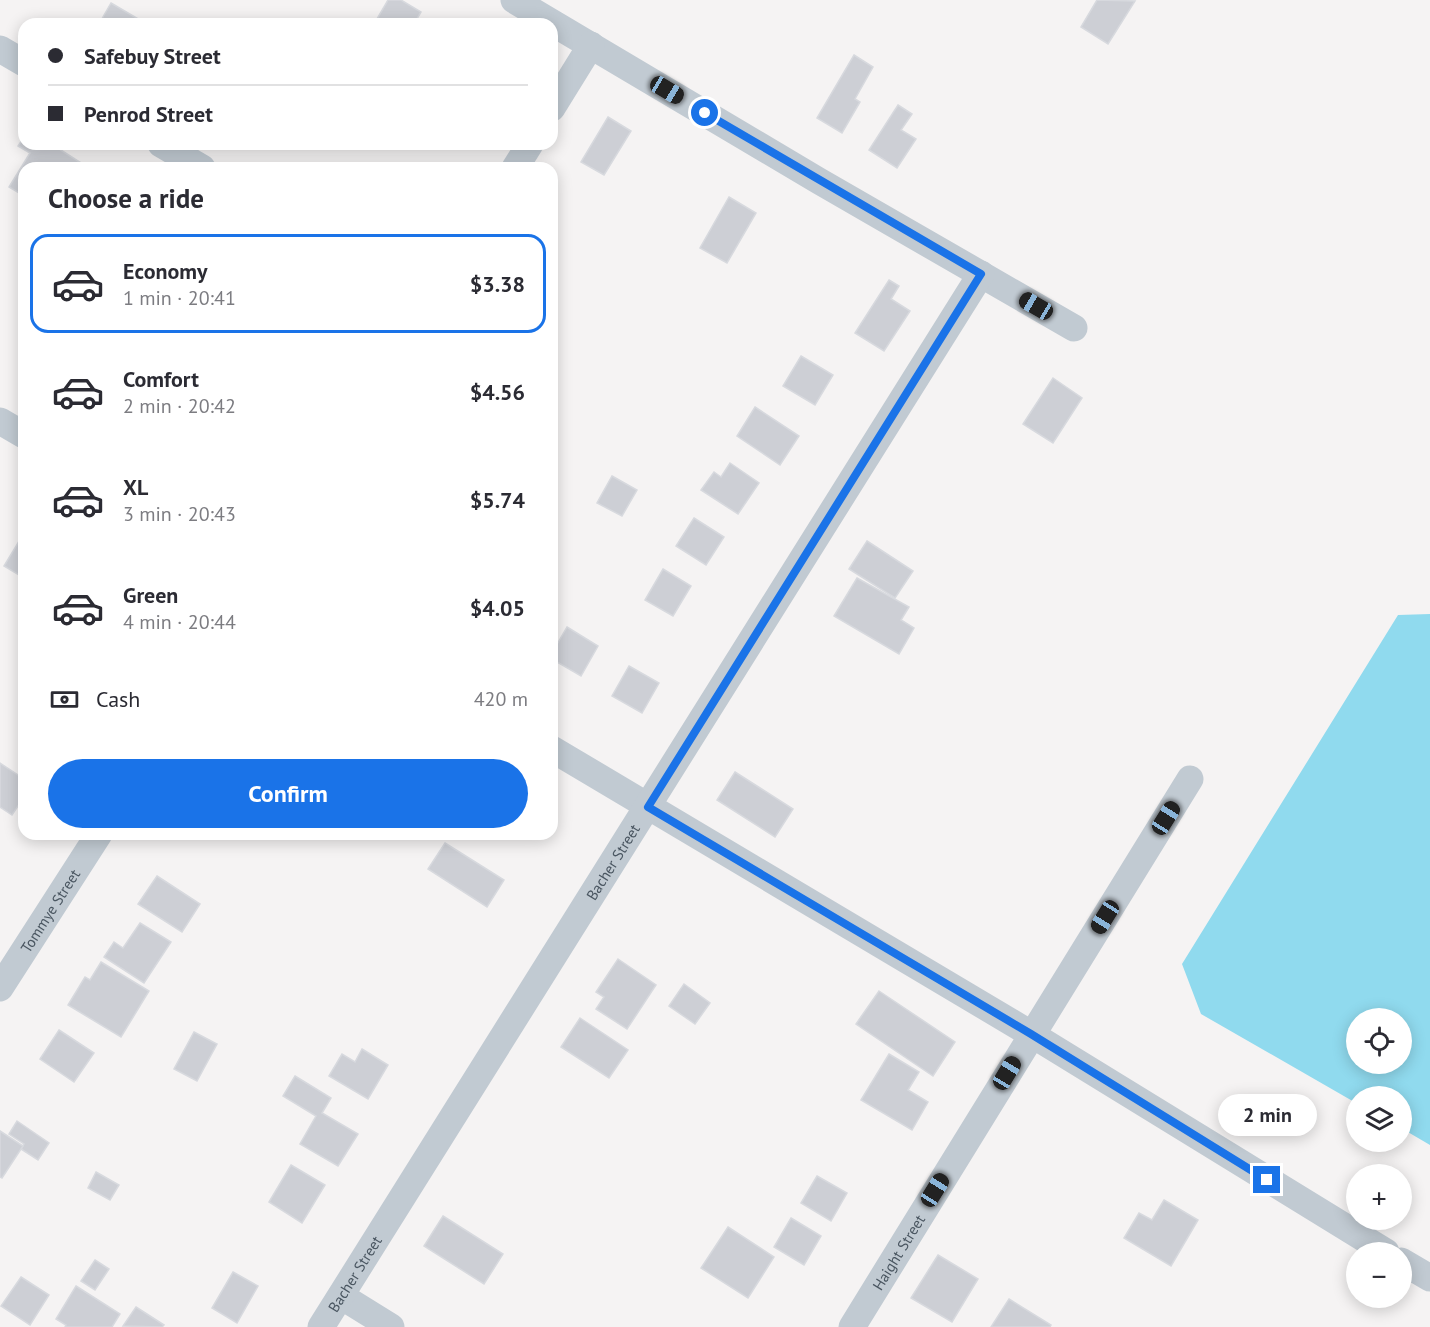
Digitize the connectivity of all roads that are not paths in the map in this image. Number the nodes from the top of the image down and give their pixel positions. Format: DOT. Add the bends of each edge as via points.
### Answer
graph roads {
  1 [pos="514,0"];
  2 [pos="545,18"];
  3 [pos="558,26"];
  4 [pos="591,45"];
  5 [pos="0,49"];
  6 [pos="18,60"];
  7 [pos="558,98"];
  8 [pos="171,150"];
  9 [pos="192,162"];
  10 [pos="981,274"];
  11 [pos="1074,328"];
  12 [pos="0,421"];
  13 [pos="18,432"];
  14 [pos="558,753"];
  15 [pos="1190,778"];
  16 [pos="648,807"];
  17 [pos="95,840"];
  18 [pos="0,988"];
  19 [pos="1031,1034"];
  20 [pos="1370,1242"];
  21 [pos="1412,1267"];
  22 [pos="1430,1278"];
  23 [pos="341,1296"];
  24 [pos="321,1327"];
  25 [pos="391,1327"];
  26 [pos="852,1327"];
  1 -- 2 [label="street"];
  3 -- 4 [label="street"];
  4 -- 7 [label="street"];
  4 -- 10 [label="street"];
  5 -- 6 [label="street"];
  8 -- 9 [label="street"];
  10 -- 11 [label="street"];
  10 -- 16 [label="street, Bacher Street"];
  12 -- 13 [label="street"];
  14 -- 16 [label="street"];
  15 -- 19 [label="street, Haight Street"];
  16 -- 19 [label="street"];
  16 -- 23 [label="street, Bacher Street"];
  17 -- 18 [label="street, Tommye Street"];
  19 -- 20 [label="street"];
  19 -- 26 [label="street, Haight Street"];
  21 -- 22 [label="street"];
  23 -- 24 [label="street, Bacher Street"];
  23 -- 25 [label="street"];
}
